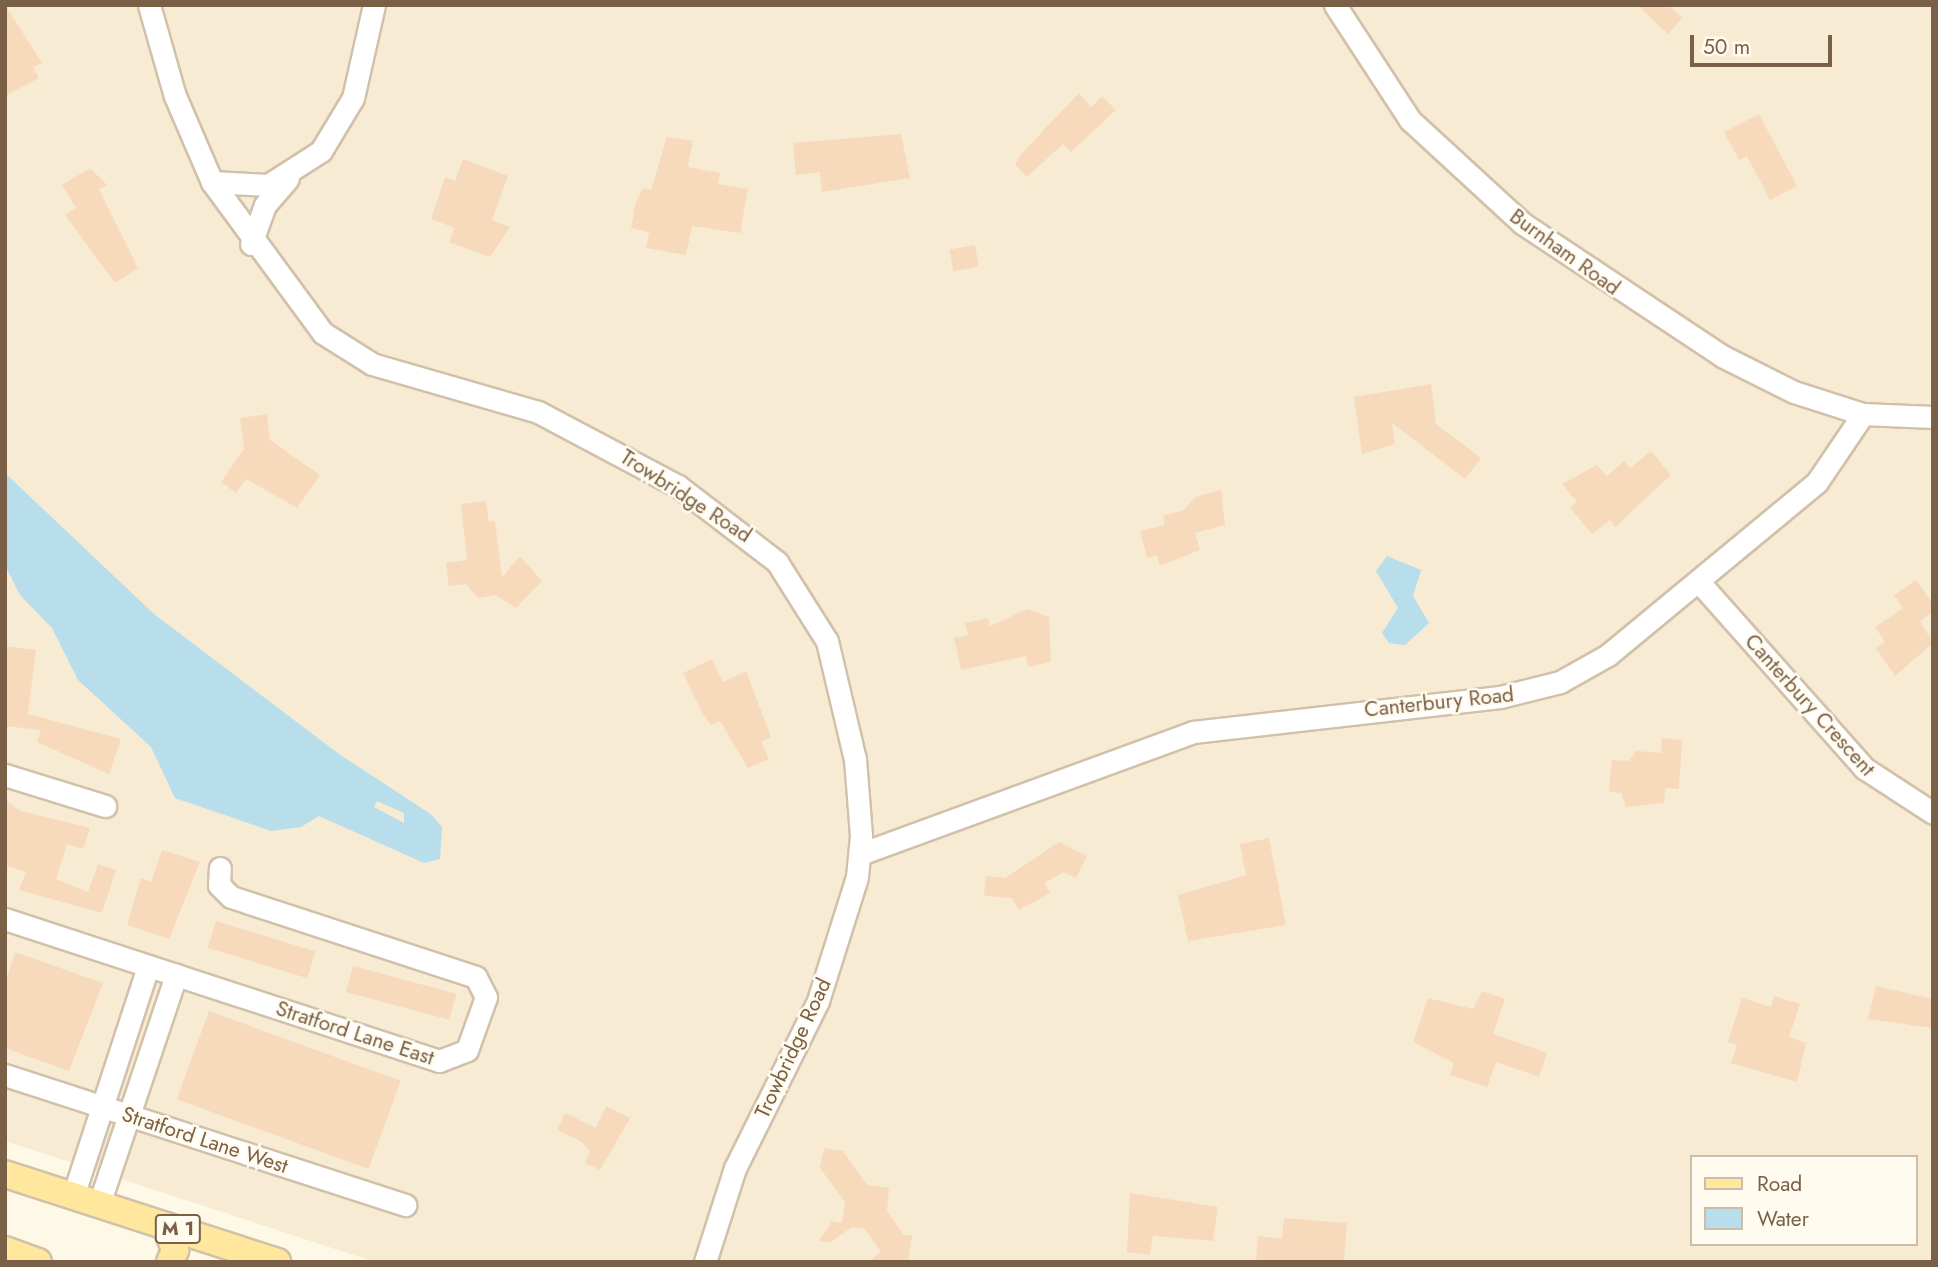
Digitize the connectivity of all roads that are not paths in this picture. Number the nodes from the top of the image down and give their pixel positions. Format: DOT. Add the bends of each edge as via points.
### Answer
graph roads {
  1 [pos="149,5"];
  2 [pos="374,5"];
  3 [pos="1335,5"];
  4 [pos="294,173"];
  5 [pos="212,182"];
  6 [pos="251,244"];
  7 [pos="1863,414"];
  8 [pos="1933,417"];
  9 [pos="1699,582"];
  10 [pos="5,775"];
  11 [pos="105,806"];
  12 [pos="1933,813"];
  13 [pos="860,854"];
  14 [pos="220,868"];
  15 [pos="5,919"];
  16 [pos="148,966"];
  17 [pos="176,975"];
  18 [pos="5,1074"];
  19 [pos="102,1106"];
  20 [pos="129,1115"];
  21 [pos="5,1174"];
  22 [pos="73,1196"];
  23 [pos="99,1204"];
  24 [pos="405,1205"];
  25 [pos="166,1226"];
  26 [pos="5,1250"];
  27 [pos="267,1258"];
  28 [pos="38,1262"];
  29 [pos="170,1262"];
  30 [pos="705,1262"];
  1 -- 5 [label="street, Trowbridge Road" via="175,96"];
  2 -- 4 [label="street" via="345,117 321,151"];
  3 -- 7 [label="street, Burnham Road" via="1410,120 1522,223 1722,356 1794,392"];
  4 -- 5 [label="street" via="259,188"];
  4 -- 6 [label="street" via="265,205"];
  5 -- 6 [label="street, Trowbridge Road"];
  6 -- 13 [label="street, Trowbridge Road" via="313,322 347,352 494,396 592,437 696,498 768,553 805,598 834,658 855,759"];
  7 -- 8 [label="street"];
  7 -- 9 [label="street, Canterbury Road" via="1823,476"];
  9 -- 12 [label="street, Canterbury Crescent" via="1864,768"];
  9 -- 13 [label="street, Canterbury Road" via="1601,660 1540,688 1193,732"];
  10 -- 11 [label="street"];
  13 -- 30 [label="street, Trowbridge Road" via="828,977 734,1168"];
  14 -- 17 [label="street, Stratford Lane East" via="219,885 231,897 476,977 485,997 470,1045 456,1058 439,1061"];
  15 -- 16 [label="street, Stratford Lane East"];
  16 -- 17 [label="street, Stratford Lane East"];
  16 -- 19 [label="street"];
  17 -- 20 [label="street"];
  18 -- 19 [label="street, Stratford Lane West"];
  19 -- 20 [label="street, Stratford Lane West"];
  19 -- 22 [label="street"];
  20 -- 23 [label="street"];
  20 -- 24 [label="street, Stratford Lane West"];
  21 -- 22 [label="main road, M 1"];
  22 -- 23 [label="main road, M 1"];
  23 -- 25 [label="main road, M 1"];
  25 -- 27 [label="main road, M 1"];
  25 -- 29 [label="main road" via="175,1250"];
  26 -- 28 [label="main road"];
}
